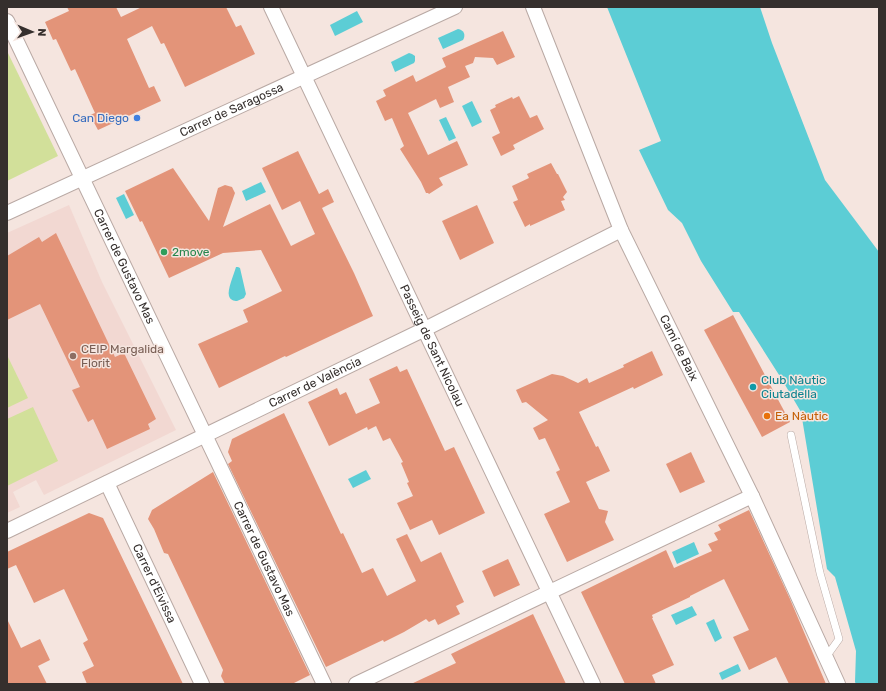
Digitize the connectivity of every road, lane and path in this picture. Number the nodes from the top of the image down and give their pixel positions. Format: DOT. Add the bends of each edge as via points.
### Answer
graph roads {
  1 [pos="271,7"];
  2 [pos="456,7"];
  3 [pos="533,7"];
  4 [pos="7,21"];
  5 [pos="304,76"];
  6 [pos="82,179"];
  7 [pos="7,213"];
  8 [pos="621,230"];
  9 [pos="425,329"];
  10 [pos="205,435"];
  11 [pos="791,435"];
  12 [pos="107,483"];
  13 [pos="752,496"];
  14 [pos="7,531"];
  15 [pos="549,592"];
  16 [pos="826,656"];
  17 [pos="202,684"];
  18 [pos="324,684"];
  19 [pos="356,684"];
  20 [pos="593,684"];
  21 [pos="838,684"];
  1 -- 5 [label="street, Passeig de Sant Nicolau"];
  2 -- 5 [label="street, Carrer de Saragossa"];
  3 -- 8 [label="street, Camí de Baix"];
  4 -- 6 [label="street, Carrer de Gustavo Mas"];
  5 -- 6 [label="street, Carrer de Saragossa"];
  5 -- 9 [label="street, Passeig de Sant Nicolau"];
  6 -- 7 [label="street, Carrer de Saragossa"];
  6 -- 10 [label="street, Carrer de Gustavo Mas"];
  8 -- 9 [label="street, Carrer de València"];
  8 -- 13 [label="street, Camí de Baix"];
  9 -- 10 [label="street, Carrer de València"];
  9 -- 15 [label="street, Passeig de Sant Nicolau"];
  10 -- 12 [label="street, Carrer de València"];
  10 -- 18 [label="street, Carrer de Gustavo Mas"];
  11 -- 16 [label="lane" via="820,573 840,639"];
  12 -- 14 [label="street, Carrer de València"];
  12 -- 17 [label="street, Carrer d'Eivissa"];
  13 -- 15 [label="street"];
  13 -- 16 [label="street, Camí de Baix"];
  15 -- 19 [label="street"];
  15 -- 20 [label="street, Passeig de Sant Nicolau"];
  16 -- 21 [label="street, Camí de Baix"];
}
